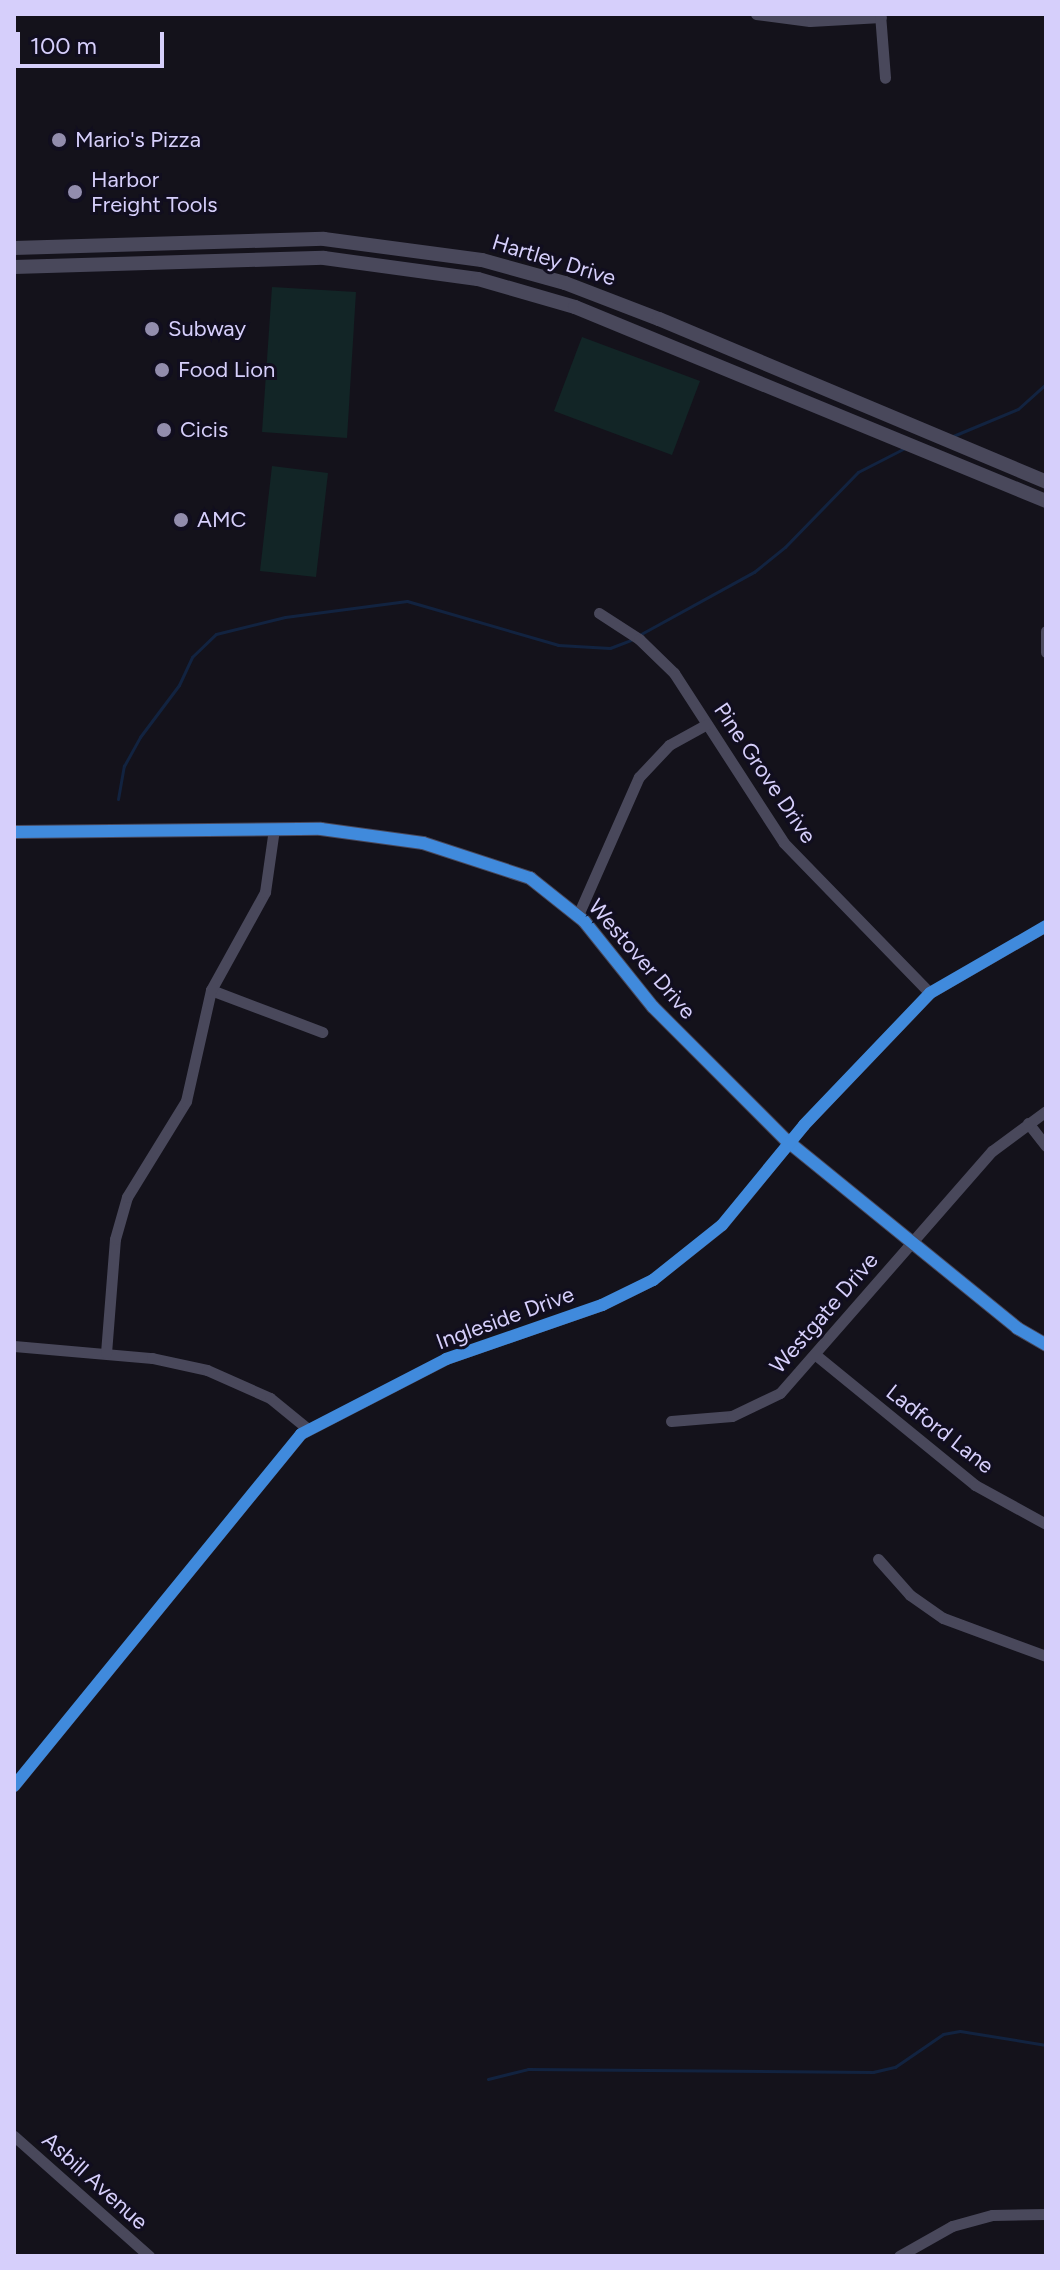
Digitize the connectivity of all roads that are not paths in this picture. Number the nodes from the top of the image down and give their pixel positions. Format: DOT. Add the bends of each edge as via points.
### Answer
graph roads {
  1 [pos="756,14"];
  2 [pos="880,15"];
  3 [pos="885,78"];
  4 [pos="14,248"];
  5 [pos="14,267"];
  6 [pos="1046,482"];
  7 [pos="1046,501"];
  8 [pos="599,613"];
  9 [pos="1046,631"];
  10 [pos="1046,652"];
  11 [pos="707,724"];
  12 [pos="274,829"];
  13 [pos="14,832"];
  14 [pos="578,915"];
  15 [pos="1046,926"];
  16 [pos="211,990"];
  17 [pos="930,993"];
  18 [pos="322,1032"];
  19 [pos="1046,1111"];
  20 [pos="1028,1123"];
  21 [pos="792,1145"];
  22 [pos="1046,1146"];
  23 [pos="912,1242"];
  24 [pos="1046,1345"];
  25 [pos="14,1346"];
  26 [pos="106,1353"];
  27 [pos="817,1356"];
  28 [pos="671,1421"];
  29 [pos="308,1429"];
  30 [pos="1046,1524"];
  31 [pos="878,1559"];
  32 [pos="1046,1656"];
  33 [pos="14,1786"];
  34 [pos="14,2136"];
  35 [pos="1046,2214"];
  36 [pos="149,2256"];
  37 [pos="899,2256"];
  1 -- 2 [label="street" via="810,21"];
  2 -- 3 [label="street"];
  4 -- 6 [label="street, Hartley Drive" via="324,239 482,260 565,283"];
  5 -- 7 [label="street, Hartley Drive" via="324,258 478,279 575,307"];
  8 -- 11 [label="street, Pine Grove Drive" via="664,662"];
  9 -- 10 [label="street"];
  11 -- 14 [label="street" via="669,745 639,777"];
  11 -- 17 [label="street, Pine Grove Drive" via="784,843"];
  12 -- 13 [label="street, Westover Drive"];
  12 -- 14 [label="street, Westover Drive" via="367,833 468,854 530,878"];
  12 -- 16 [label="street" via="265,892"];
  14 -- 21 [label="street, Westover Drive" via="653,1007"];
  15 -- 17 [label="street, Ingleside Drive"];
  16 -- 18 [label="street"];
  16 -- 26 [label="street" via="186,1101 122,1211 112,1261"];
  17 -- 21 [label="street, Ingleside Drive" via="804,1125"];
  19 -- 20 [label="street, Westgate Drive"];
  20 -- 22 [label="street"];
  20 -- 23 [label="street, Westgate Drive" via="992,1151"];
  21 -- 23 [label="street, Westover Drive"];
  21 -- 29 [label="street, Ingleside Drive" via="722,1225 653,1280 602,1305 446,1359"];
  23 -- 24 [label="street, Westover Drive"];
  23 -- 27 [label="street, Westgate Drive"];
  25 -- 26 [label="street"];
  26 -- 29 [label="street" via="207,1370 270,1398"];
  27 -- 28 [label="street, Westgate Drive" via="780,1393 754,1408 732,1416"];
  27 -- 30 [label="street, Ladford Lane" via="975,1485"];
  29 -- 33 [label="street, Ingleside Drive" via="277,1460"];
  31 -- 32 [label="street" via="910,1595 943,1618"];
  34 -- 36 [label="street, Asbill Avenue"];
  35 -- 37 [label="street" via="992,2215 952,2226"];
}
